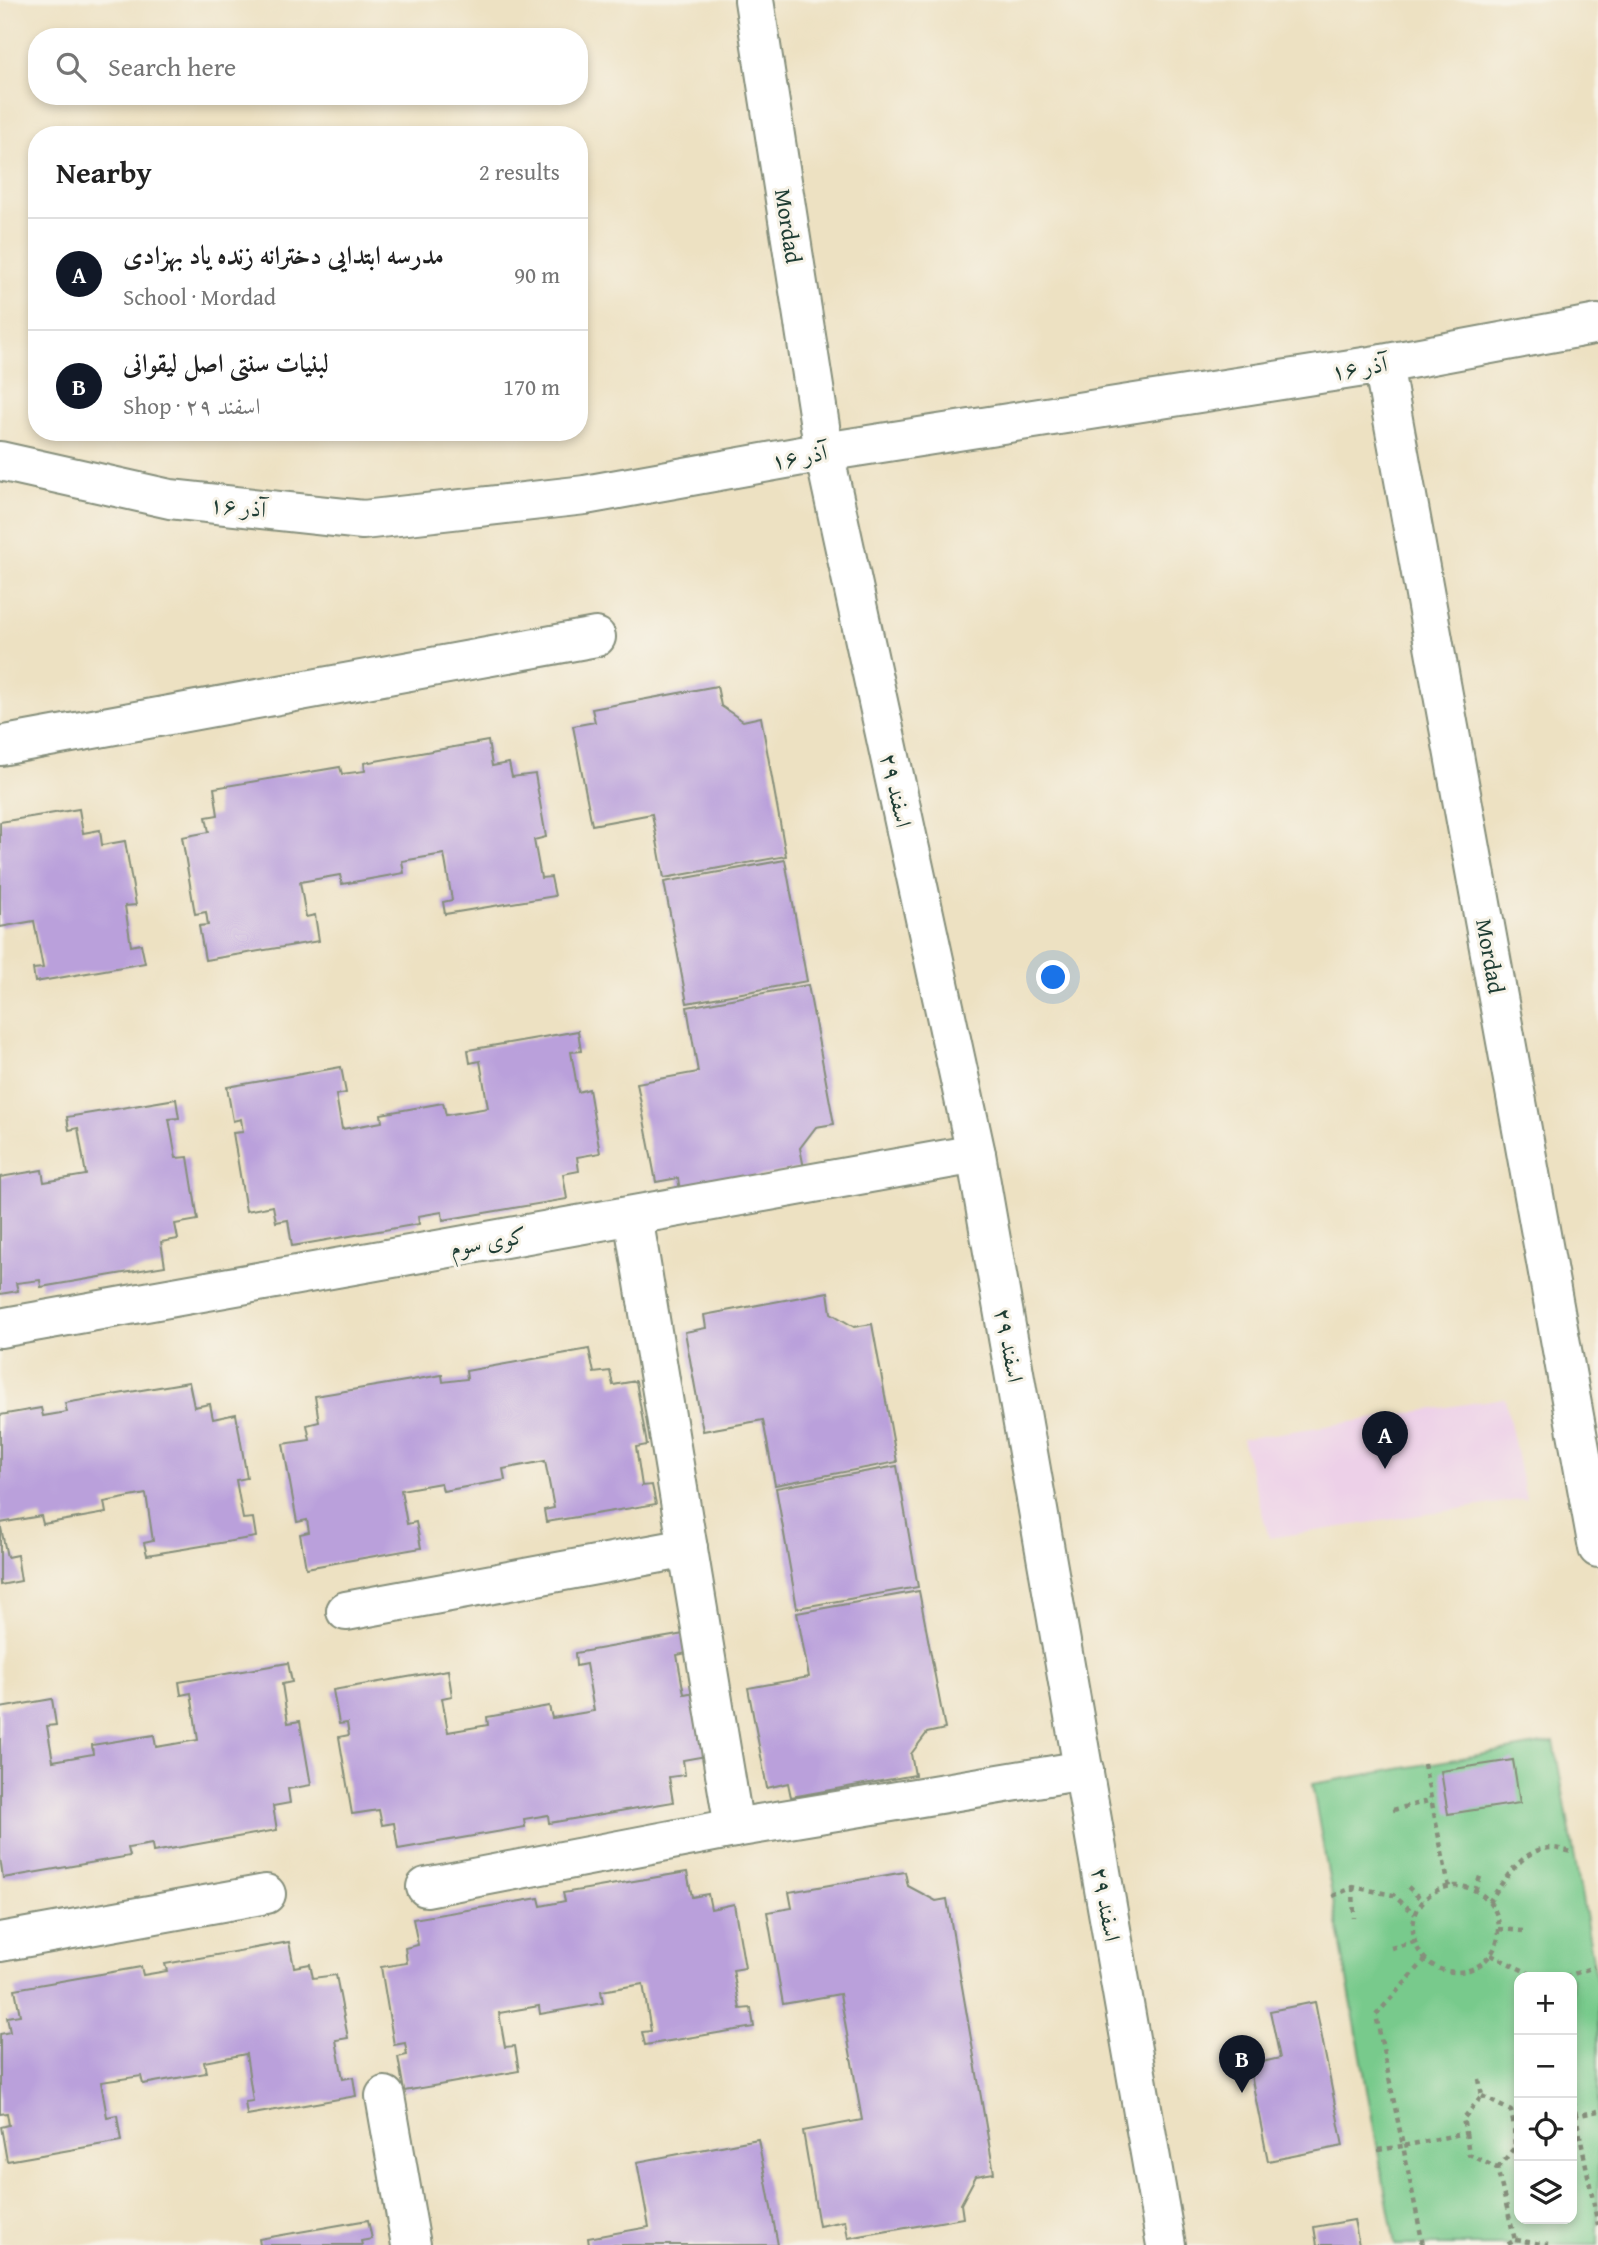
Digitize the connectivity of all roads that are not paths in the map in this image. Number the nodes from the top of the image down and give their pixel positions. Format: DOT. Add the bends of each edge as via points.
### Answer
graph roads {
  1 [pos="754,0"];
  2 [pos="1598,324"];
  3 [pos="1383,364"];
  4 [pos="824,452"];
  5 [pos="0,461"];
  6 [pos="596,637"];
  7 [pos="0,747"];
  8 [pos="976,1154"];
  9 [pos="633,1216"];
  10 [pos="0,1328"];
  11 [pos="688,1548"];
  12 [pos="1598,1548"];
  13 [pos="346,1611"];
  14 [pos="1084,1770"];
  15 [pos="734,1828"];
  16 [pos="426,1888"];
  17 [pos="266,1894"];
  18 [pos="0,1942"];
  19 [pos="385,2096"];
  20 [pos="411,2245"];
  21 [pos="1166,2245"];
  1 -- 4 [label="street, Mordad"];
  2 -- 3 [label="street, ۱۶ آذر"];
  3 -- 4 [label="street, ۱۶ آذر"];
  3 -- 12 [label="street, Mordad"];
  4 -- 5 [label="street, ۱۶ آذر" via="585,495 363,520 170,499"];
  4 -- 8 [label="street, ۲۹ اسفند"];
  6 -- 7 [label="street"];
  8 -- 9 [label="street, کوی سوم"];
  8 -- 14 [label="street, ۲۹ اسفند"];
  9 -- 10 [label="street, کوی سوم"];
  9 -- 11 [label="street"];
  11 -- 13 [label="street"];
  11 -- 15 [label="street"];
  14 -- 15 [label="street"];
  14 -- 21 [label="street, ۲۹ اسفند"];
  15 -- 16 [label="street"];
  17 -- 18 [label="street"];
  19 -- 20 [label="street"];
}
